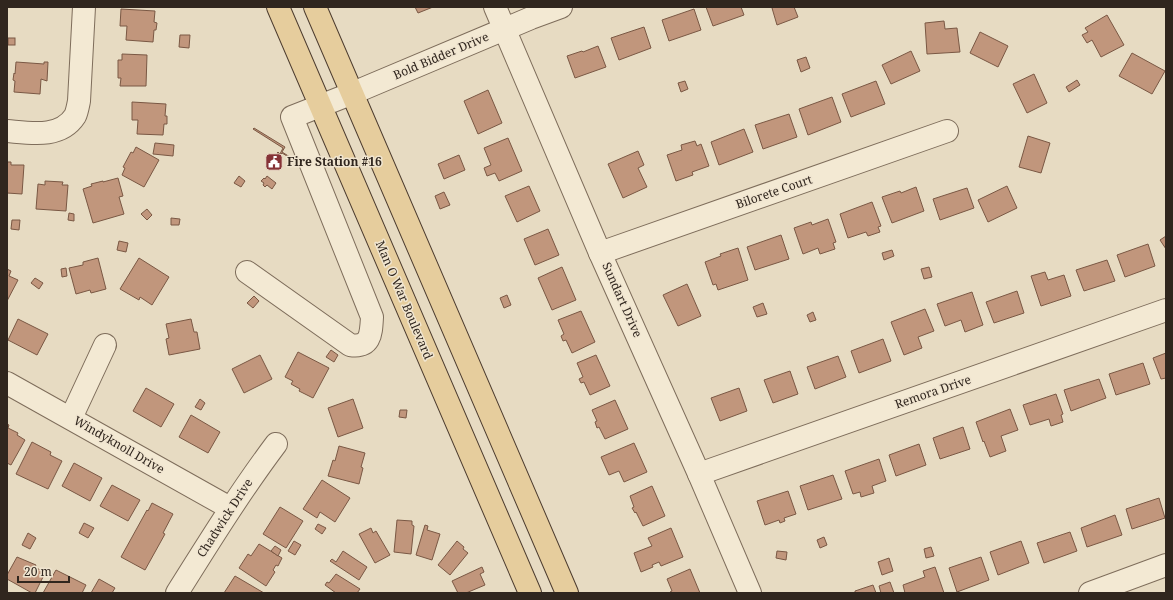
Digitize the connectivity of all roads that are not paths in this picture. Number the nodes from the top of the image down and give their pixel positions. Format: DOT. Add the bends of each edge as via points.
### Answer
graph roads {
  1 [pos="84,7"];
  2 [pos="278,7"];
  3 [pos="315,7"];
  4 [pos="495,7"];
  5 [pos="562,7"];
  6 [pos="504,29"];
  7 [pos="353,93"];
  8 [pos="320,106"];
  9 [pos="7,131"];
  10 [pos="947,131"];
  11 [pos="600,253"];
  12 [pos="247,272"];
  13 [pos="1166,310"];
  14 [pos="105,346"];
  15 [pos="7,383"];
  16 [pos="71,418"];
  17 [pos="276,444"];
  18 [pos="699,474"];
  19 [pos="230,508"];
  20 [pos="1166,565"];
  21 [pos="177,593"];
  22 [pos="530,593"];
  23 [pos="567,593"];
  24 [pos="750,593"];
  25 [pos="1090,593"];
  1 -- 9 [label="street" via="76,115 55,132"];
  2 -- 8 [label="main road, Man O War Boulevard"];
  3 -- 7 [label="main road"];
  4 -- 6 [label="street, Sundart Drive"];
  5 -- 6 [label="street, Bold Bidder Drive"];
  6 -- 7 [label="street, Bold Bidder Drive"];
  6 -- 11 [label="street, Sundart Drive"];
  7 -- 8 [label="street, Bold Bidder Drive"];
  7 -- 23 [label="main road"];
  8 -- 12 [label="street, Bold Bidder Drive" via="292,117 372,317 371,332 366,343 359,346 350,345"];
  8 -- 22 [label="main road, Man O War Boulevard"];
  10 -- 11 [label="street, Bilorete Court"];
  11 -- 18 [label="street, Sundart Drive"];
  13 -- 18 [label="street, Remora Drive"];
  14 -- 16 [label="street"];
  15 -- 16 [label="street, Windyknoll Drive"];
  16 -- 19 [label="street, Windyknoll Drive"];
  17 -- 19 [label="street, Chadwick Drive"];
  18 -- 24 [label="street, Sundart Drive"];
  19 -- 21 [label="street, Chadwick Drive"];
  20 -- 25 [label="street"];
}
